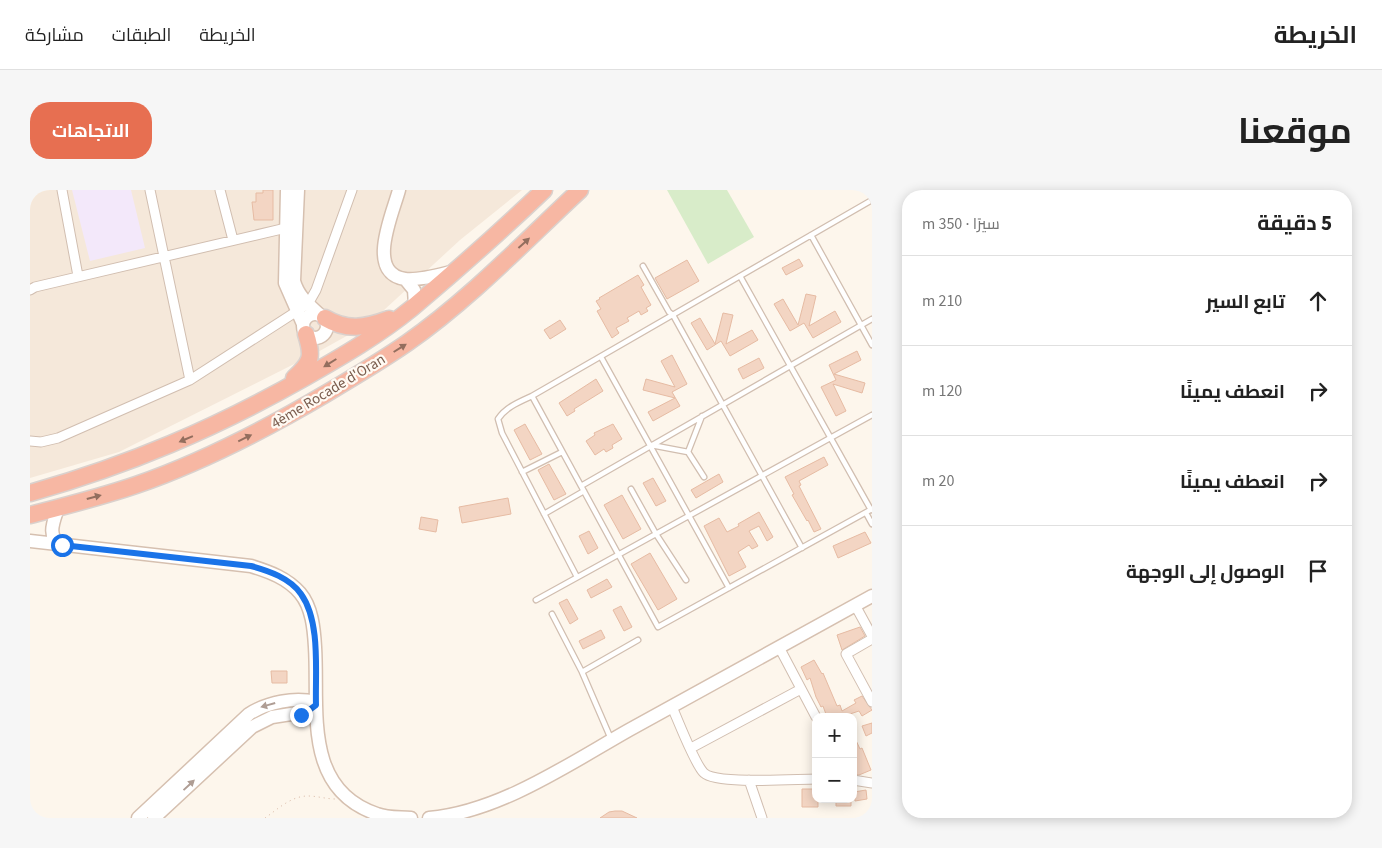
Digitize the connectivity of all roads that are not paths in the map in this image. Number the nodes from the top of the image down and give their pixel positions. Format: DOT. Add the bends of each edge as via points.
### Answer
graph roads {
  1 [pos="62,190"];
  2 [pos="150,190"];
  3 [pos="220,190"];
  4 [pos="288,190"];
  5 [pos="298,190"];
  6 [pos="352,190"];
  7 [pos="399,190"];
  8 [pos="544,190"];
  9 [pos="580,190"];
  10 [pos="872,200"];
  11 [pos="286,228"];
  12 [pos="811,235"];
  13 [pos="233,240"];
  14 [pos="163,256"];
  15 [pos="643,266"];
  16 [pos="456,271"];
  17 [pos="78,276"];
  18 [pos="740,276"];
  19 [pos="405,279"];
  20 [pos="30,290"];
  21 [pos="302,307"];
  22 [pos="413,307"];
  23 [pos="673,315"];
  24 [pos="322,316"];
  25 [pos="872,319"];
  26 [pos="861,325"];
  27 [pos="305,329"];
  28 [pos="872,345"];
  29 [pos="601,357"];
  30 [pos="790,366"];
  31 [pos="190,380"];
  32 [pos="532,396"];
  33 [pos="270,398"];
  34 [pos="723,404"];
  35 [pos="872,415"];
  36 [pos="702,416"];
  37 [pos="830,438"];
  38 [pos="30,441"];
  39 [pos="651,446"];
  40 [pos="562,452"];
  41 [pos="688,452"];
  42 [pos="522,472"];
  43 [pos="762,475"];
  44 [pos="704,478"];
  45 [pos="581,486"];
  46 [pos="631,488"];
  47 [pos="584,491"];
  48 [pos="30,493"];
  49 [pos="58,508"];
  50 [pos="869,511"];
  51 [pos="544,514"];
  52 [pos="30,515"];
  53 [pos="690,516"];
  54 [pos="872,524"];
  55 [pos="656,534"];
  56 [pos="30,541"];
  57 [pos="62,545"];
  58 [pos="802,548"];
  59 [pos="619,555"];
  60 [pos="577,578"];
  61 [pos="686,580"];
  62 [pos="729,588"];
  63 [pos="872,596"];
  64 [pos="536,600"];
  65 [pos="855,605"];
  66 [pos="552,614"];
  67 [pos="872,638"];
  68 [pos="638,640"];
  69 [pos="779,647"];
  70 [pos="582,672"];
  71 [pos="316,681"];
  72 [pos="801,689"];
  73 [pos="300,700"];
  74 [pos="872,702"];
  75 [pos="316,704"];
  76 [pos="672,706"];
  77 [pos="296,713"];
  78 [pos="814,713"];
  79 [pos="318,734"];
  80 [pos="611,740"];
  81 [pos="691,748"];
  82 [pos="812,779"];
  83 [pos="749,780"];
  84 [pos="857,781"];
  85 [pos="872,783"];
  86 [pos="138,818"];
  87 [pos="154,818"];
  88 [pos="411,818"];
  89 [pos="429,818"];
  90 [pos="762,818"];
  1 -- 17 [label="street"];
  2 -- 14 [label="street"];
  3 -- 13 [label="street"];
  4 -- 11 [label="main road"];
  5 -- 21 [label="main road" via="294,281"];
  6 -- 21 [label="street" via="316,290"];
  7 -- 19 [label="main road" via="383,250 388,268"];
  8 -- 16 [label="highway, 4ème Rocade d'Oran"];
  49 -- 9 [label="highway, 4ème Rocade d'Oran, one-way" via="137,484 193,462 267,427 350,380 447,312"];
  10 -- 12 [label="lane"];
  11 -- 13 [label="street"];
  11 -- 21 [label="main road" via="285,283"];
  12 -- 18 [label="lane"];
  12 -- 26 [label="lane"];
  13 -- 14 [label="street"];
  14 -- 17 [label="street"];
  14 -- 31 [label="street"];
  15 -- 23 [label="lane"];
  16 -- 19 [label="main road"];
  16 -- 22 [label="highway, 4ème Rocade d'Oran"];
  17 -- 20 [label="street"];
  18 -- 23 [label="lane"];
  18 -- 30 [label="lane"];
  19 -- 22 [label="main road" via="414,290"];
  21 -- 24 [label="main road"];
  21 -- 27 [label="main road"];
  21 -- 31 [label="street"];
  22 -- 24 [label="highway" via="382,322 358,327 335,324"];
  22 -- 33 [label="highway, 4ème Rocade d'Oran, one-way" via="356,347"];
  23 -- 29 [label="lane"];
  23 -- 34 [label="lane"];
  24 -- 27 [label="main road" via="309,315"];
  24 -- 27 [label="main road" via="328,326 325,334 314,338"];
  25 -- 26 [label="lane"];
  26 -- 28 [label="lane"];
  26 -- 30 [label="lane"];
  27 -- 33 [label="highway" via="311,352 309,363"];
  29 -- 32 [label="lane"];
  29 -- 39 [label="lane"];
  30 -- 34 [label="lane"];
  30 -- 37 [label="lane"];
  31 -- 38 [label="street" via="58,438"];
  32 -- 40 [label="lane"];
  32 -- 42 [label="lane" via="502,412 498,419"];
  33 -- 48 [label="highway, 4ème Rocade d'Oran, one-way" via="158,451"];
  34 -- 36 [label="lane"];
  34 -- 43 [label="lane"];
  35 -- 37 [label="lane"];
  36 -- 39 [label="lane"];
  36 -- 41 [label="lane"];
  37 -- 43 [label="lane"];
  37 -- 50 [label="lane"];
  39 -- 41 [label="lane"];
  39 -- 45 [label="lane"];
  39 -- 53 [label="lane"];
  40 -- 42 [label="lane"];
  40 -- 45 [label="lane"];
  41 -- 44 [label="lane"];
  42 -- 51 [label="lane"];
  43 -- 53 [label="lane"];
  43 -- 58 [label="lane"];
  45 -- 47 [label="lane"];
  46 -- 55 [label="lane"];
  47 -- 51 [label="lane"];
  47 -- 59 [label="lane"];
  49 -- 52 [label="highway, 4ème Rocade d'Oran"];
  49 -- 57 [label="main road" via="52,533"];
  50 -- 54 [label="lane"];
  50 -- 58 [label="lane"];
  51 -- 60 [label="lane"];
  53 -- 55 [label="lane"];
  53 -- 62 [label="lane"];
  55 -- 59 [label="lane"];
  55 -- 61 [label="lane"];
  56 -- 57 [label="main road"];
  57 -- 71 [label="main road" via="244,565 272,572 301,594 310,610"];
  58 -- 62 [label="lane"];
  59 -- 60 [label="lane"];
  59 -- 62 [label="lane" via="658,627"];
  60 -- 64 [label="lane"];
  63 -- 65 [label="main road"];
  65 -- 67 [label="street"];
  65 -- 69 [label="main road"];
  66 -- 70 [label="lane"];
  67 -- 74 [label="street" via="846,654"];
  68 -- 70 [label="lane"];
  69 -- 72 [label="street"];
  69 -- 76 [label="main road"];
  70 -- 80 [label="lane"];
  71 -- 73 [label="main road"];
  71 -- 75 [label="main road"];
  72 -- 78 [label="street"];
  72 -- 81 [label="street"];
  73 -- 75 [label="main road"];
  73 -- 86 [label="main road, one-way" via="264,706 248,714"];
  75 -- 77 [label="main road" via="308,711"];
  75 -- 79 [label="main road"];
  76 -- 80 [label="main road"];
  76 -- 81 [label="street"];
  77 -- 79 [label="main road" via="309,721"];
  87 -- 77 [label="main road, one-way" via="252,727 272,717"];
  79 -- 88 [label="main road" via="324,764 331,780 343,794 378,815"];
  80 -- 89 [label="main road" via="540,780 476,810"];
  81 -- 83 [label="street" via="701,768 710,777"];
  82 -- 83 [label="street"];
  83 -- 90 [label="street"];
  84 -- 85 [label="street"];
}
